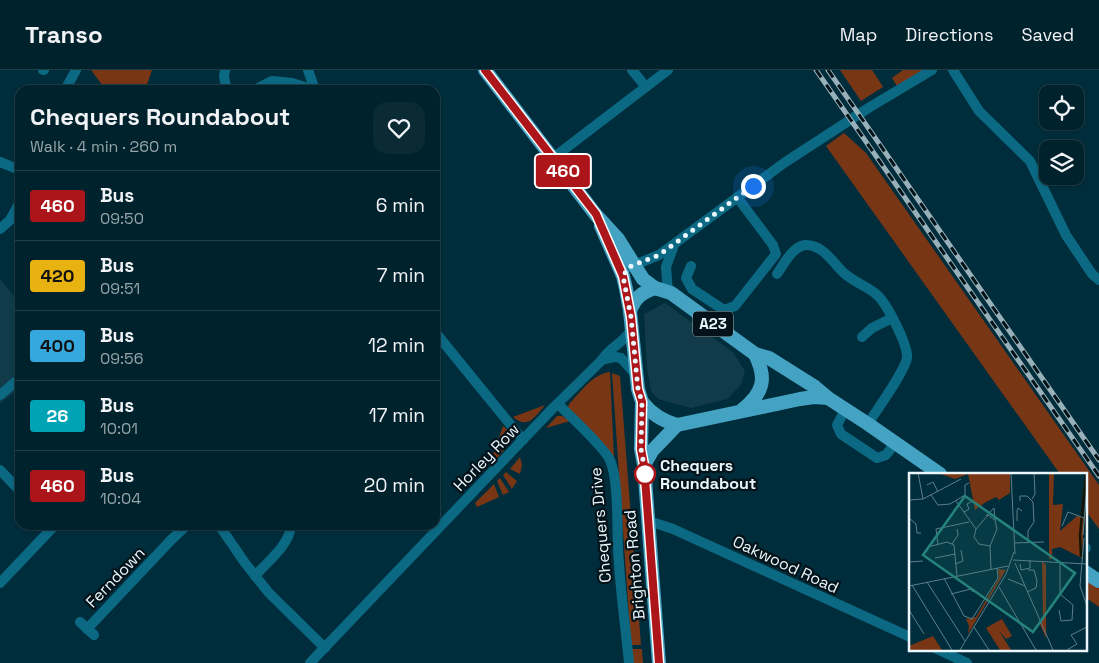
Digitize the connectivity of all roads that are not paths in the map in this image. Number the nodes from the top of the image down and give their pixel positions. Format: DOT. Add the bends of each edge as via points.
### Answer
graph roads {
  1 [pos="76,70"];
  2 [pos="225,70"];
  3 [pos="308,70"];
  4 [pos="485,70"];
  5 [pos="632,70"];
  6 [pos="668,70"];
  7 [pos="932,70"];
  8 [pos="953,70"];
  9 [pos="68,85"];
  10 [pos="226,85"];
  11 [pos="264,85"];
  12 [pos="299,85"];
  13 [pos="313,85"];
  14 [pos="646,87"];
  15 [pos="553,158"];
  16 [pos="0,162"];
  17 [pos="15,168"];
  18 [pos="737,197"];
  19 [pos="15,211"];
  20 [pos="596,214"];
  21 [pos="0,229"];
  22 [pos="674,244"];
  23 [pos="633,264"];
  24 [pos="691,266"];
  25 [pos="777,274"];
  26 [pos="623,276"];
  27 [pos="1099,280"];
  28 [pos="661,290"];
  29 [pos="630,311"];
  30 [pos="892,318"];
  31 [pos="632,328"];
  32 [pos="862,337"];
  33 [pos="440,338"];
  34 [pos="755,354"];
  35 [pos="602,360"];
  36 [pos="636,375"];
  37 [pos="803,380"];
  38 [pos="15,382"];
  39 [pos="0,395"];
  40 [pos="828,398"];
  41 [pos="800,399"];
  42 [pos="642,402"];
  43 [pos="558,404"];
  44 [pos="742,410"];
  45 [pos="846,410"];
  46 [pos="868,424"];
  47 [pos="677,425"];
  48 [pos="523,440"];
  49 [pos="895,443"];
  50 [pos="644,465"];
  51 [pos="0,470"];
  52 [pos="939,473"];
  53 [pos="15,486"];
  54 [pos="648,524"];
  55 [pos="440,527"];
  56 [pos="49,530"];
  57 [pos="182,530"];
  58 [pos="223,530"];
  59 [pos="290,530"];
  60 [pos="437,530"];
  61 [pos="1086,573"];
  62 [pos="255,576"];
  63 [pos="1099,581"];
  64 [pos="0,583"];
  65 [pos="87,629"];
  66 [pos="909,637"];
  67 [pos="324,648"];
  68 [pos="939,650"];
  69 [pos="310,663"];
  70 [pos="629,663"];
  71 [pos="659,663"];
  72 [pos="967,663"];
  1 -- 9 [label="street"];
  2 -- 10 [label="street"];
  3 -- 13 [label="street"];
  4 -- 15 [label="main road, A23"];
  5 -- 14 [label="street"];
  6 -- 14 [label="street"];
  7 -- 18 [label="street" via="870,106"];
  8 -- 27 [label="street" via="979,111 1030,161 1066,235"];
  11 -- 12 [label="street" via="272,81"];
  14 -- 15 [label="street"];
  15 -- 20 [label="main road, A23"];
  16 -- 17 [label="street"];
  18 -- 22 [label="street"];
  18 -- 24 [label="street" via="773,245 776,254 736,306 724,310 692,288 686,278"];
  19 -- 21 [label="street"];
  20 -- 23 [label="main road, A23" via="618,239"];
  20 -- 26 [label="main road, A23"];
  22 -- 23 [label="street" via="659,255"];
  22 -- 28 [label="street"];
  23 -- 26 [label="street"];
  23 -- 28 [label="main road, A23" via="643,279"];
  25 -- 30 [label="street" via="792,252 803,246 814,246 830,257 846,275 879,296"];
  26 -- 29 [label="main road, A23"];
  28 -- 29 [label="main road" via="640,294"];
  28 -- 34 [label="main road, A23"];
  29 -- 31 [label="main road, Brighton Road / A23"];
  30 -- 32 [label="street"];
  30 -- 46 [label="street" via="904,341 906,363"];
  31 -- 35 [label="street, Horley Row" via="627,338 606,353"];
  31 -- 36 [label="main road, Brighton Road / A23"];
  33 -- 48 [label="street"];
  34 -- 37 [label="main road" via="768,358"];
  34 -- 44 [label="main road" via="761,366 762,385 755,398"];
  35 -- 36 [label="street" via="621,358"];
  35 -- 43 [label="street, Horley Row"];
  36 -- 42 [label="main road, Brighton Road / A23"];
  37 -- 40 [label="main road"];
  37 -- 41 [label="main road" via="804,390"];
  38 -- 39 [label="street"];
  40 -- 41 [label="main road"];
  40 -- 45 [label="main road"];
  41 -- 44 [label="main road"];
  42 -- 47 [label="main road" via="652,414"];
  42 -- 50 [label="main road, Brighton Road / A23"];
  43 -- 48 [label="street, Horley Row"];
  43 -- 70 [label="street, Chequers Drive" via="603,451 612,466"];
  44 -- 47 [label="main road"];
  45 -- 46 [label="main road"];
  45 -- 49 [label="street" via="838,425 841,434 877,458 886,455"];
  46 -- 49 [label="main road"];
  47 -- 50 [label="main road" via="652,451"];
  48 -- 55 [label="street, Horley Row"];
  49 -- 52 [label="main road"];
  50 -- 54 [label="main road, Brighton Road / A23"];
  51 -- 53 [label="street"];
  54 -- 66 [label="street, Oakwood Road" via="655,523 680,532"];
  54 -- 71 [label="main road, Brighton Road / A23"];
  56 -- 64 [label="street"];
  57 -- 65 [label="street, Ferndown"];
  58 -- 62 [label="street"];
  59 -- 62 [label="street" via="282,547"];
  60 -- 67 [label="street, Horley Row"];
  61 -- 63 [label="main road"];
  62 -- 67 [label="street"];
  67 -- 69 [label="street, Horley Row"];
  68 -- 72 [label="street"];
}
